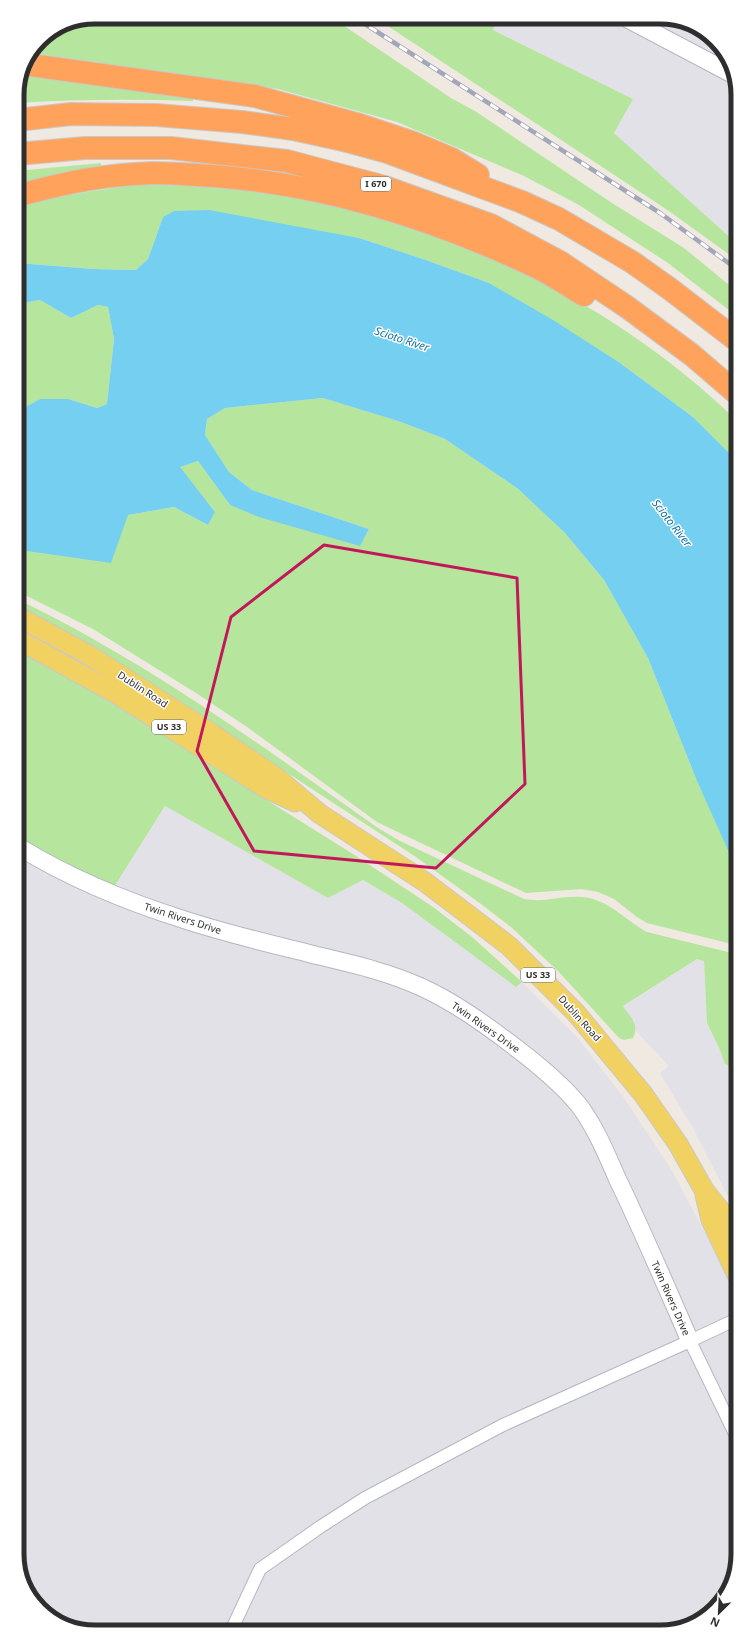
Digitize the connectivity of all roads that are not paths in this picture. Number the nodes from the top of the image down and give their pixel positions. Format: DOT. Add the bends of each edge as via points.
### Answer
graph roads {
  1 [pos="637,24"];
  2 [pos="30,65"];
  3 [pos="727,71"];
  4 [pos="24,119"];
  5 [pos="24,153"];
  6 [pos="24,194"];
  7 [pos="522,202"];
  8 [pos="731,336"];
  9 [pos="692,355"];
  10 [pos="731,389"];
  11 [pos="24,620"];
  12 [pos="24,643"];
  13 [pos="320,814"];
  14 [pos="24,850"];
  15 [pos="704,1190"];
  16 [pos="731,1230"];
  17 [pos="731,1262"];
  18 [pos="731,1322"];
  19 [pos="690,1341"];
  20 [pos="731,1426"];
  21 [pos="234,1625"];
  1 -- 3 [label="street"];
  2 -- 7 [label="highway" via="255,96 357,124 452,159"];
  4 -- 7 [label="highway" via="71,114 156,115 293,129 387,152"];
  5 -- 9 [label="highway, I 670" via="85,148 171,148 287,161 385,187 491,225 560,262"];
  6 -- 9 [label="highway" via="53,186 153,173 235,178 329,193 381,206 454,232 533,266"];
  7 -- 8 [label="highway" via="559,219 632,262"];
  9 -- 10 [label="highway, I 670"];
  11 -- 13 [label="main road, Dublin Road / US 33" via="89,655 211,733 276,777"];
  12 -- 13 [label="main road, Dublin Road / US 33" via="115,693 267,789"];
  13 -- 15 [label="main road, Dublin Road / US 33" via="425,882 497,936 530,966 576,1013 643,1094 678,1144"];
  14 -- 19 [label="street, Twin Rivers Drive" via="86,883 134,903 234,934 387,974 438,995 476,1018 558,1082 590,1121"];
  15 -- 16 [label="main road, Dublin Road / US 33" via="724,1215"];
  15 -- 17 [label="main road, Dublin Road / US 33" via="711,1220"];
  18 -- 19 [label="street"];
  19 -- 20 [label="street"];
  19 -- 21 [label="street" via="503,1425 365,1498 260,1569"];
}
